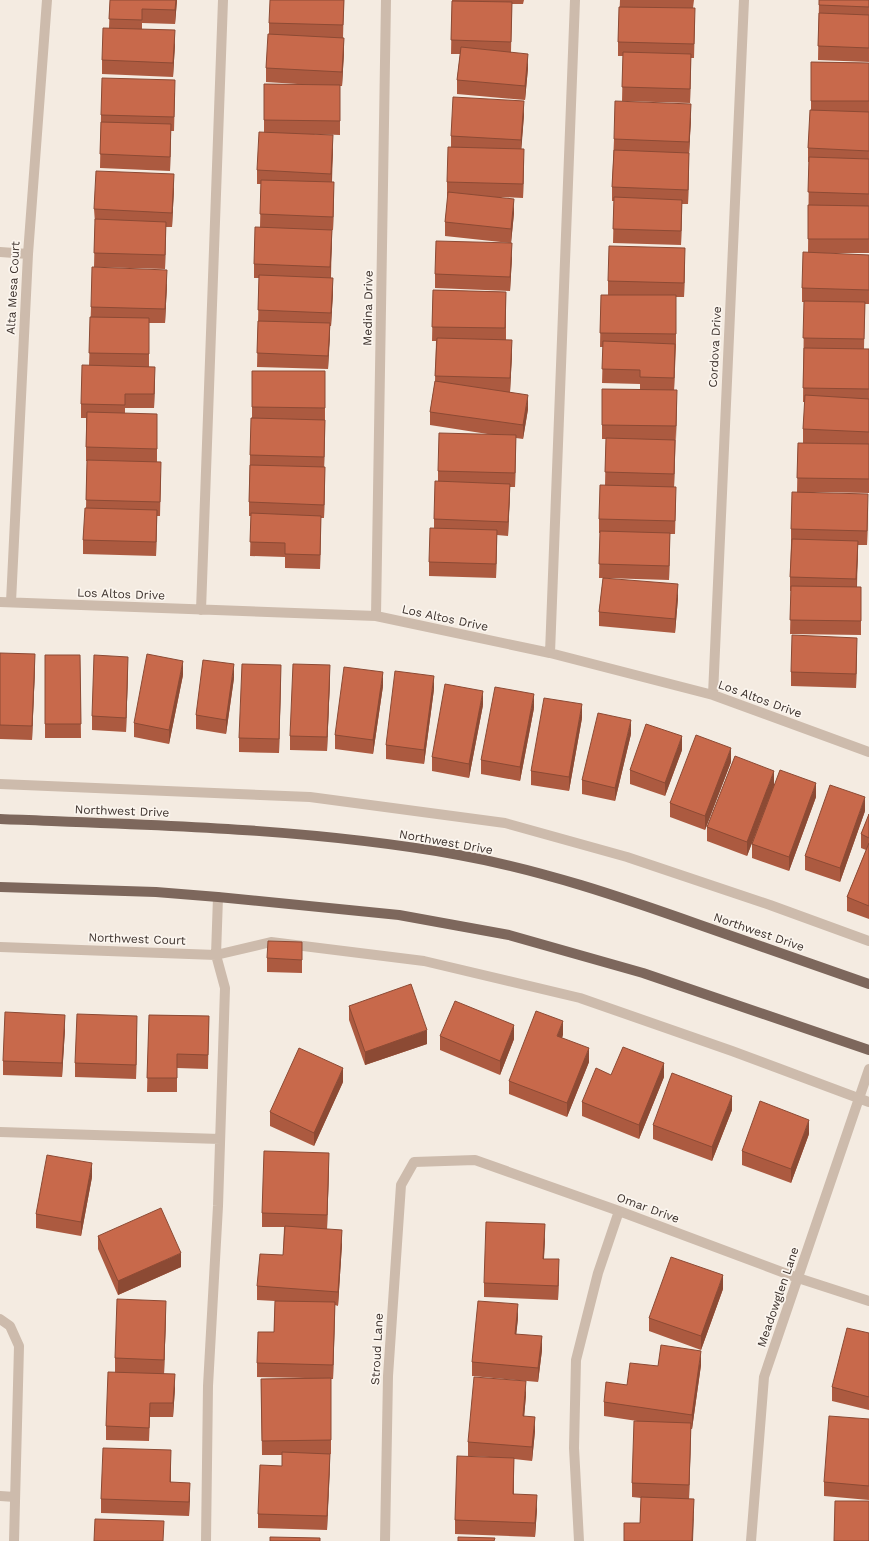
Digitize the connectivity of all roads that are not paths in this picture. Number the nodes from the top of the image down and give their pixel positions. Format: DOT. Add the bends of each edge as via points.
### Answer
graph roads {
  1 [pos="47,0"];
  2 [pos="223,0"];
  3 [pos="386,0"];
  4 [pos="575,0"];
  5 [pos="744,0"];
  6 [pos="0,252"];
  7 [pos="28,254"];
  8 [pos="0,602"];
  9 [pos="11,602"];
  10 [pos="201,610"];
  11 [pos="376,616"];
  12 [pos="550,653"];
  13 [pos="713,695"];
  14 [pos="869,752"];
  15 [pos="0,784"];
  16 [pos="0,819"];
  17 [pos="0,887"];
  18 [pos="218,897"];
  19 [pos="869,941"];
  20 [pos="0,947"];
  21 [pos="216,955"];
  22 [pos="869,984"];
  23 [pos="869,1050"];
  24 [pos="869,1069"];
  25 [pos="858,1098"];
  26 [pos="869,1102"];
  27 [pos="0,1132"];
  28 [pos="220,1139"];
  29 [pos="414,1162"];
  30 [pos="619,1211"];
  31 [pos="798,1278"];
  32 [pos="869,1301"];
  33 [pos="0,1319"];
  34 [pos="0,1496"];
  35 [pos="15,1497"];
  36 [pos="14,1541"];
  37 [pos="206,1541"];
  38 [pos="385,1541"];
  39 [pos="579,1541"];
  40 [pos="751,1541"];
  1 -- 7 [label="street, Alta Mesa Court"];
  2 -- 10 [label="street"];
  3 -- 11 [label="street, Medina Drive"];
  4 -- 12 [label="street"];
  5 -- 13 [label="street, Cordova Drive"];
  6 -- 7 [label="street"];
  7 -- 9 [label="street, Alta Mesa Court"];
  8 -- 9 [label="street, Los Altos Drive"];
  9 -- 10 [label="street, Los Altos Drive"];
  10 -- 11 [label="street, Los Altos Drive"];
  11 -- 12 [label="street, Los Altos Drive"];
  12 -- 13 [label="street, Los Altos Drive"];
  13 -- 14 [label="street, Los Altos Drive"];
  15 -- 19 [label="street" via="310,797 505,823 627,857"];
  16 -- 22 [label="main road, Northwest Drive" via="249,830 352,840 460,855 551,876 620,896"];
  17 -- 18 [label="main road" via="156,892"];
  18 -- 21 [label="street"];
  18 -- 23 [label="main road" via="399,915 509,935 643,973"];
  20 -- 21 [label="street, Northwest Court"];
  21 -- 25 [label="street, Northwest Court" via="271,942 424,961 580,998"];
  21 -- 28 [label="street" via="224,988"];
  24 -- 25 [label="street, Meadowglen Lane"];
  25 -- 26 [label="street, Northwest Court"];
  25 -- 31 [label="street, Meadowglen Lane"];
  27 -- 28 [label="street"];
  28 -- 37 [label="street" via="208,1386"];
  29 -- 30 [label="street, Omar Drive" via="475,1160"];
  29 -- 38 [label="street, Stroud Lane" via="401,1185 388,1376"];
  30 -- 31 [label="street, Omar Drive"];
  30 -- 39 [label="street" via="598,1273 576,1360 574,1448"];
  31 -- 32 [label="street, Omar Drive"];
  31 -- 40 [label="street, Meadowglen Lane" via="764,1377"];
  33 -- 35 [label="street" via="10,1326 19,1346"];
  34 -- 35 [label="street"];
  35 -- 36 [label="street"];
}
